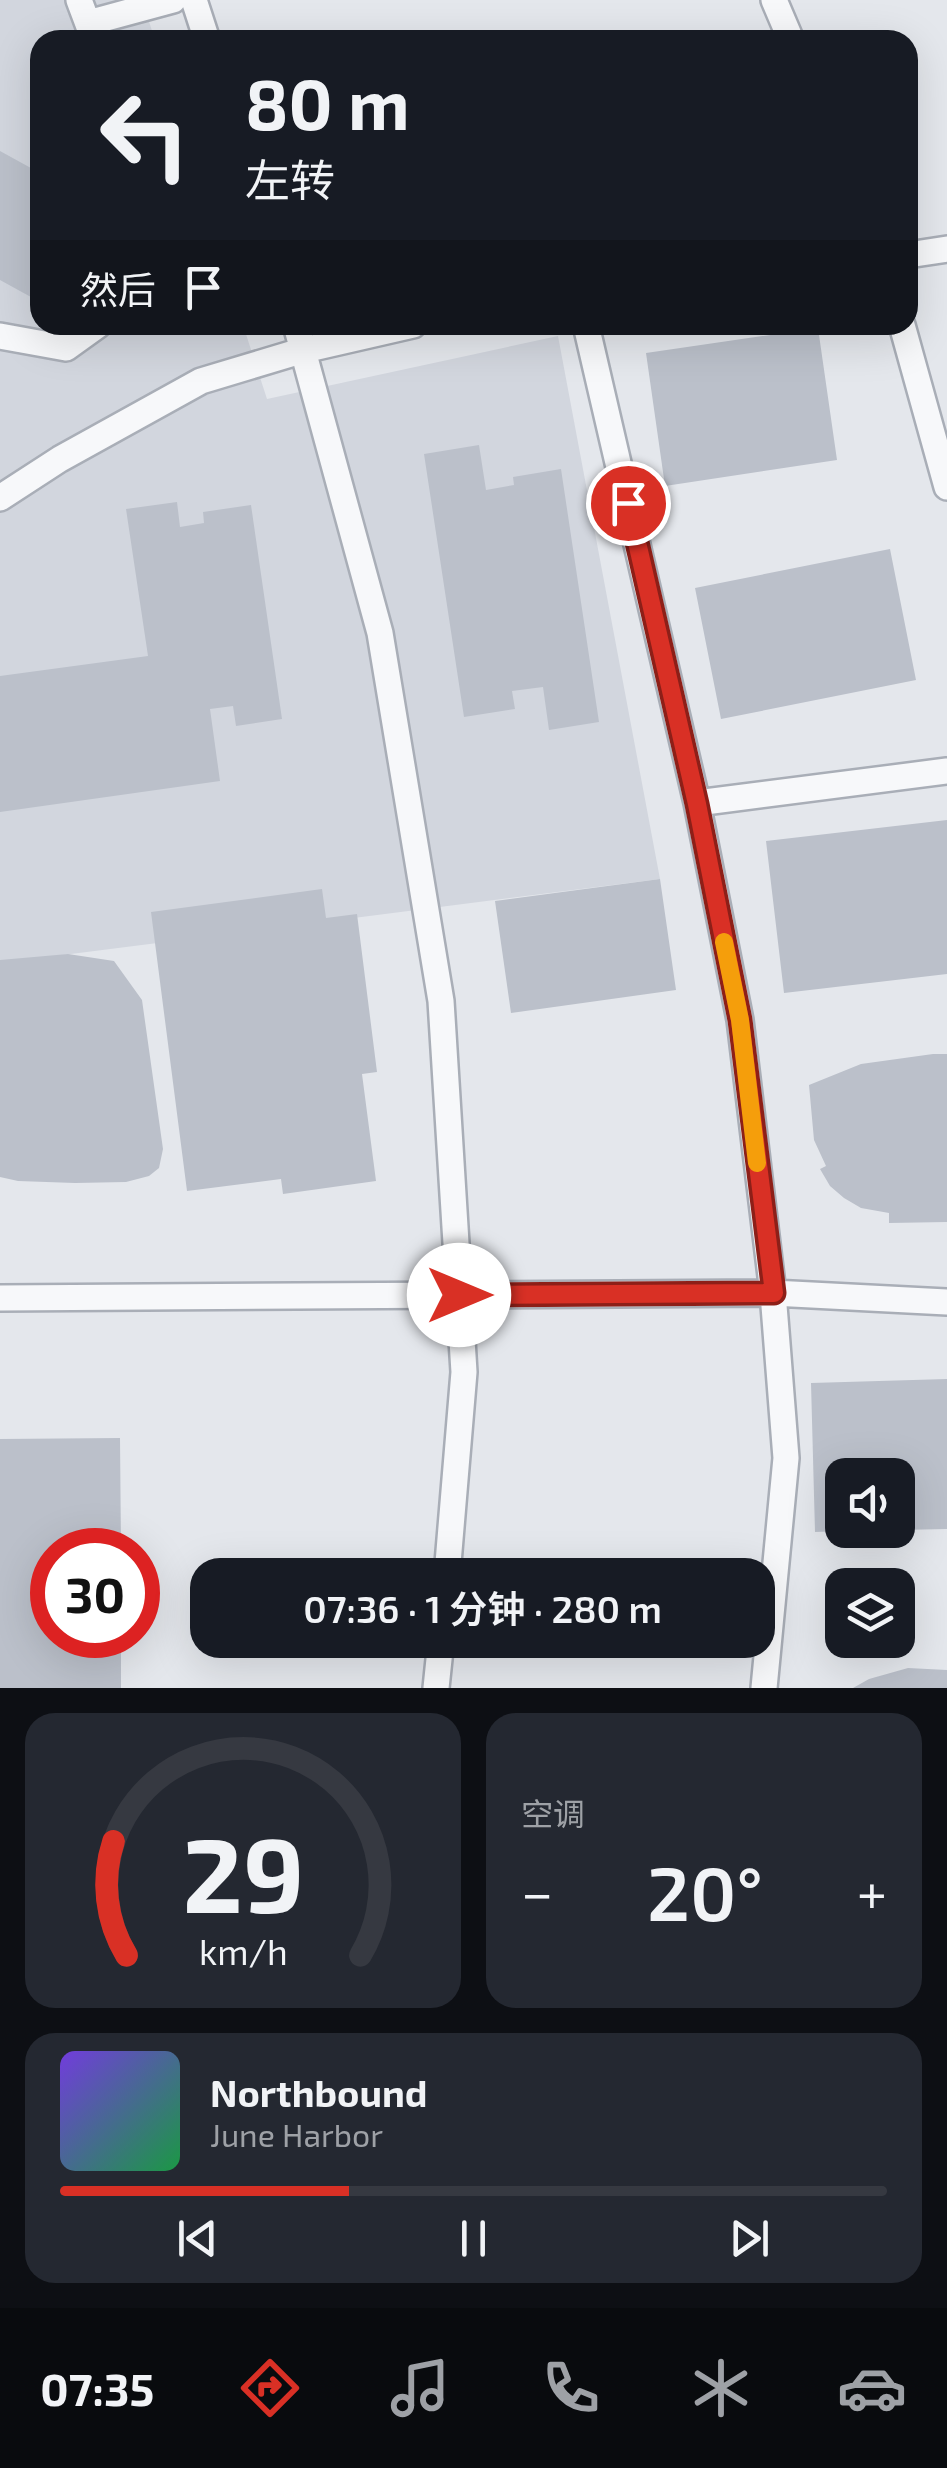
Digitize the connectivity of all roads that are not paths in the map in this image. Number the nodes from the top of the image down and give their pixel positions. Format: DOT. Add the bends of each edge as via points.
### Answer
graph roads {
  1 [pos="174,0"];
  2 [pos="194,0"];
  3 [pos="774,0"];
  4 [pos="87,21"];
  5 [pos="204,30"];
  6 [pos="786,30"];
  7 [pos="947,249"];
  8 [pos="918,253"];
  9 [pos="84,335"];
  10 [pos="588,335"];
  11 [pos="905,335"];
  12 [pos="0,336"];
  13 [pos="300,337"];
  14 [pos="947,487"];
  15 [pos="0,498"];
  16 [pos="947,772"];
  17 [pos="697,804"];
  18 [pos="774,1293"];
  19 [pos="459,1295"];
  20 [pos="0,1298"];
  21 [pos="947,1302"];
  22 [pos="448,1558"];
  23 [pos="440,1658"];
  24 [pos="436,1688"];
  25 [pos="764,1688"];
  1 -- 4 [label="street"];
  2 -- 5 [label="street"];
  3 -- 6 [label="street"];
  7 -- 8 [label="street"];
  9 -- 12 [label="street" via="66,348"];
  10 -- 17 [label="street"];
  11 -- 14 [label="street"];
  13 -- 15 [label="street" via="201,381"];
  13 -- 19 [label="street" via="380,633 438,981"];
  16 -- 17 [label="street"];
  17 -- 18 [label="street" via="740,1020"];
  18 -- 19 [label="street"];
  18 -- 21 [label="street"];
  18 -- 25 [label="street" via="786,1458"];
  19 -- 20 [label="street"];
  19 -- 22 [label="street" via="464,1372"];
  23 -- 24 [label="street"];
}
